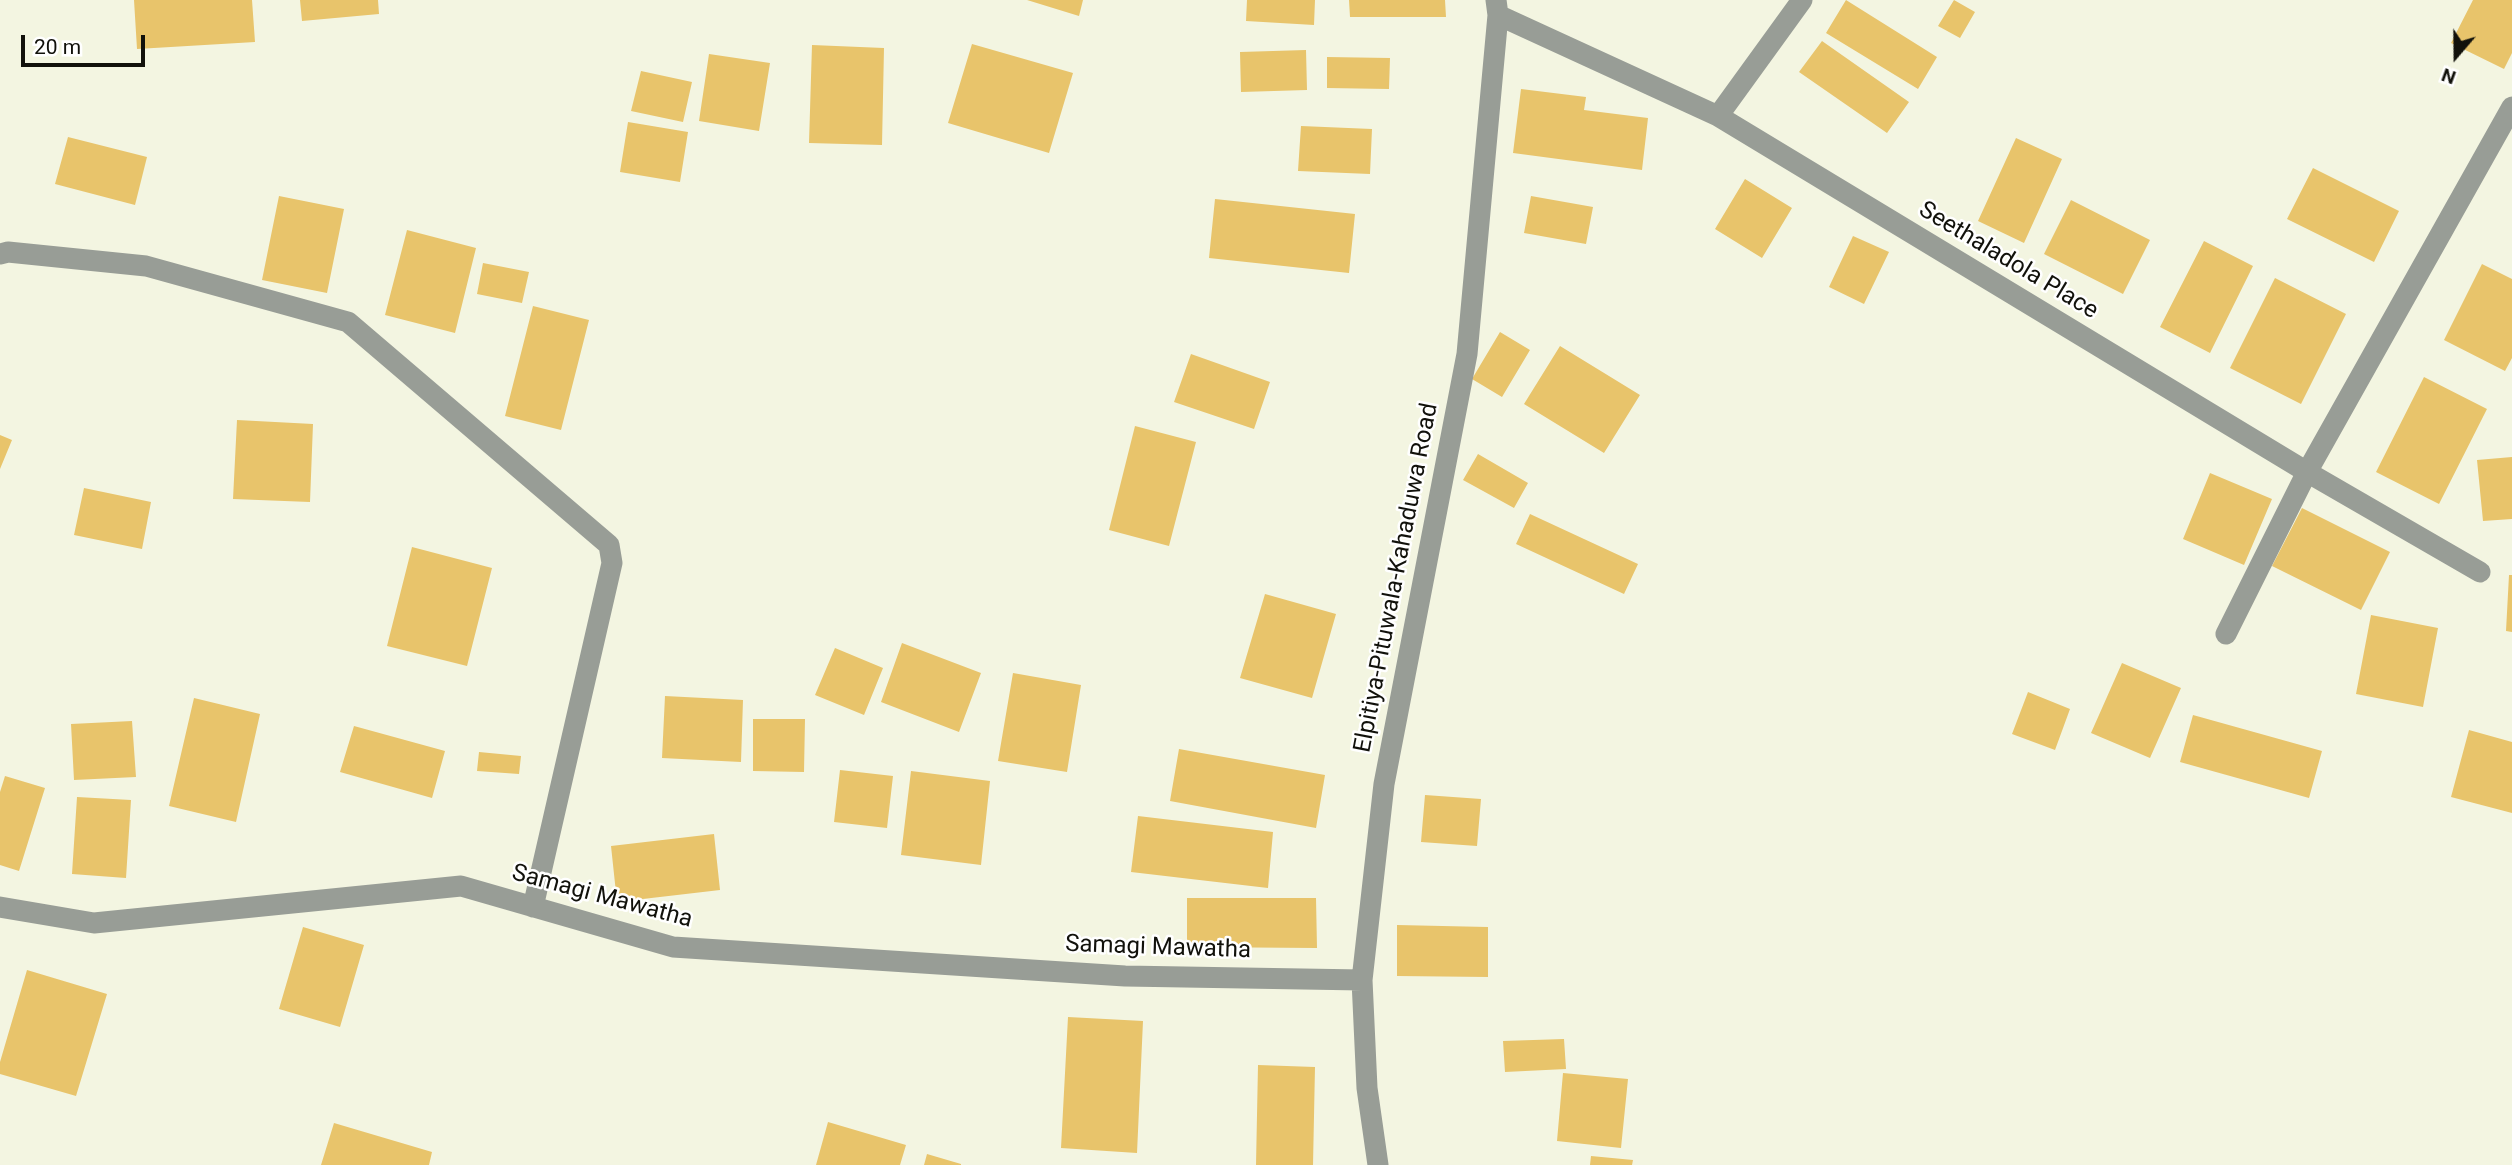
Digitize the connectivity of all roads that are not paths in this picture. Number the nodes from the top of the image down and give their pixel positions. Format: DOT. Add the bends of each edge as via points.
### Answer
graph roads {
  1 [pos="1802,0"];
  2 [pos="1497,8"];
  3 [pos="2512,107"];
  4 [pos="1718,116"];
  5 [pos="0,254"];
  6 [pos="2307,472"];
  7 [pos="2480,572"];
  8 [pos="2227,634"];
  9 [pos="0,907"];
  10 [pos="533,907"];
  11 [pos="1362,980"];
  12 [pos="1378,1165"];
  1 -- 4 [label="street"];
  2 -- 4 [label="street, Seethaladola Place"];
  2 -- 11 [label="street, Elpitiya-Pituwala-Kahaduwa Road" via="1467,354 1384,784"];
  3 -- 6 [label="street"];
  4 -- 6 [label="street, Seethaladola Place"];
  5 -- 10 [label="street" via="146,266 348,322 609,545 612,563"];
  6 -- 7 [label="street, Seethaladola Place"];
  6 -- 8 [label="street"];
  9 -- 10 [label="street, Samagi Mawatha" via="94,923 461,886"];
  10 -- 11 [label="street, Samagi Mawatha" via="673,947 1125,976"];
  11 -- 12 [label="street, Elpitiya-Pituwala-Kahaduwa Road" via="1367,1088"];
}
